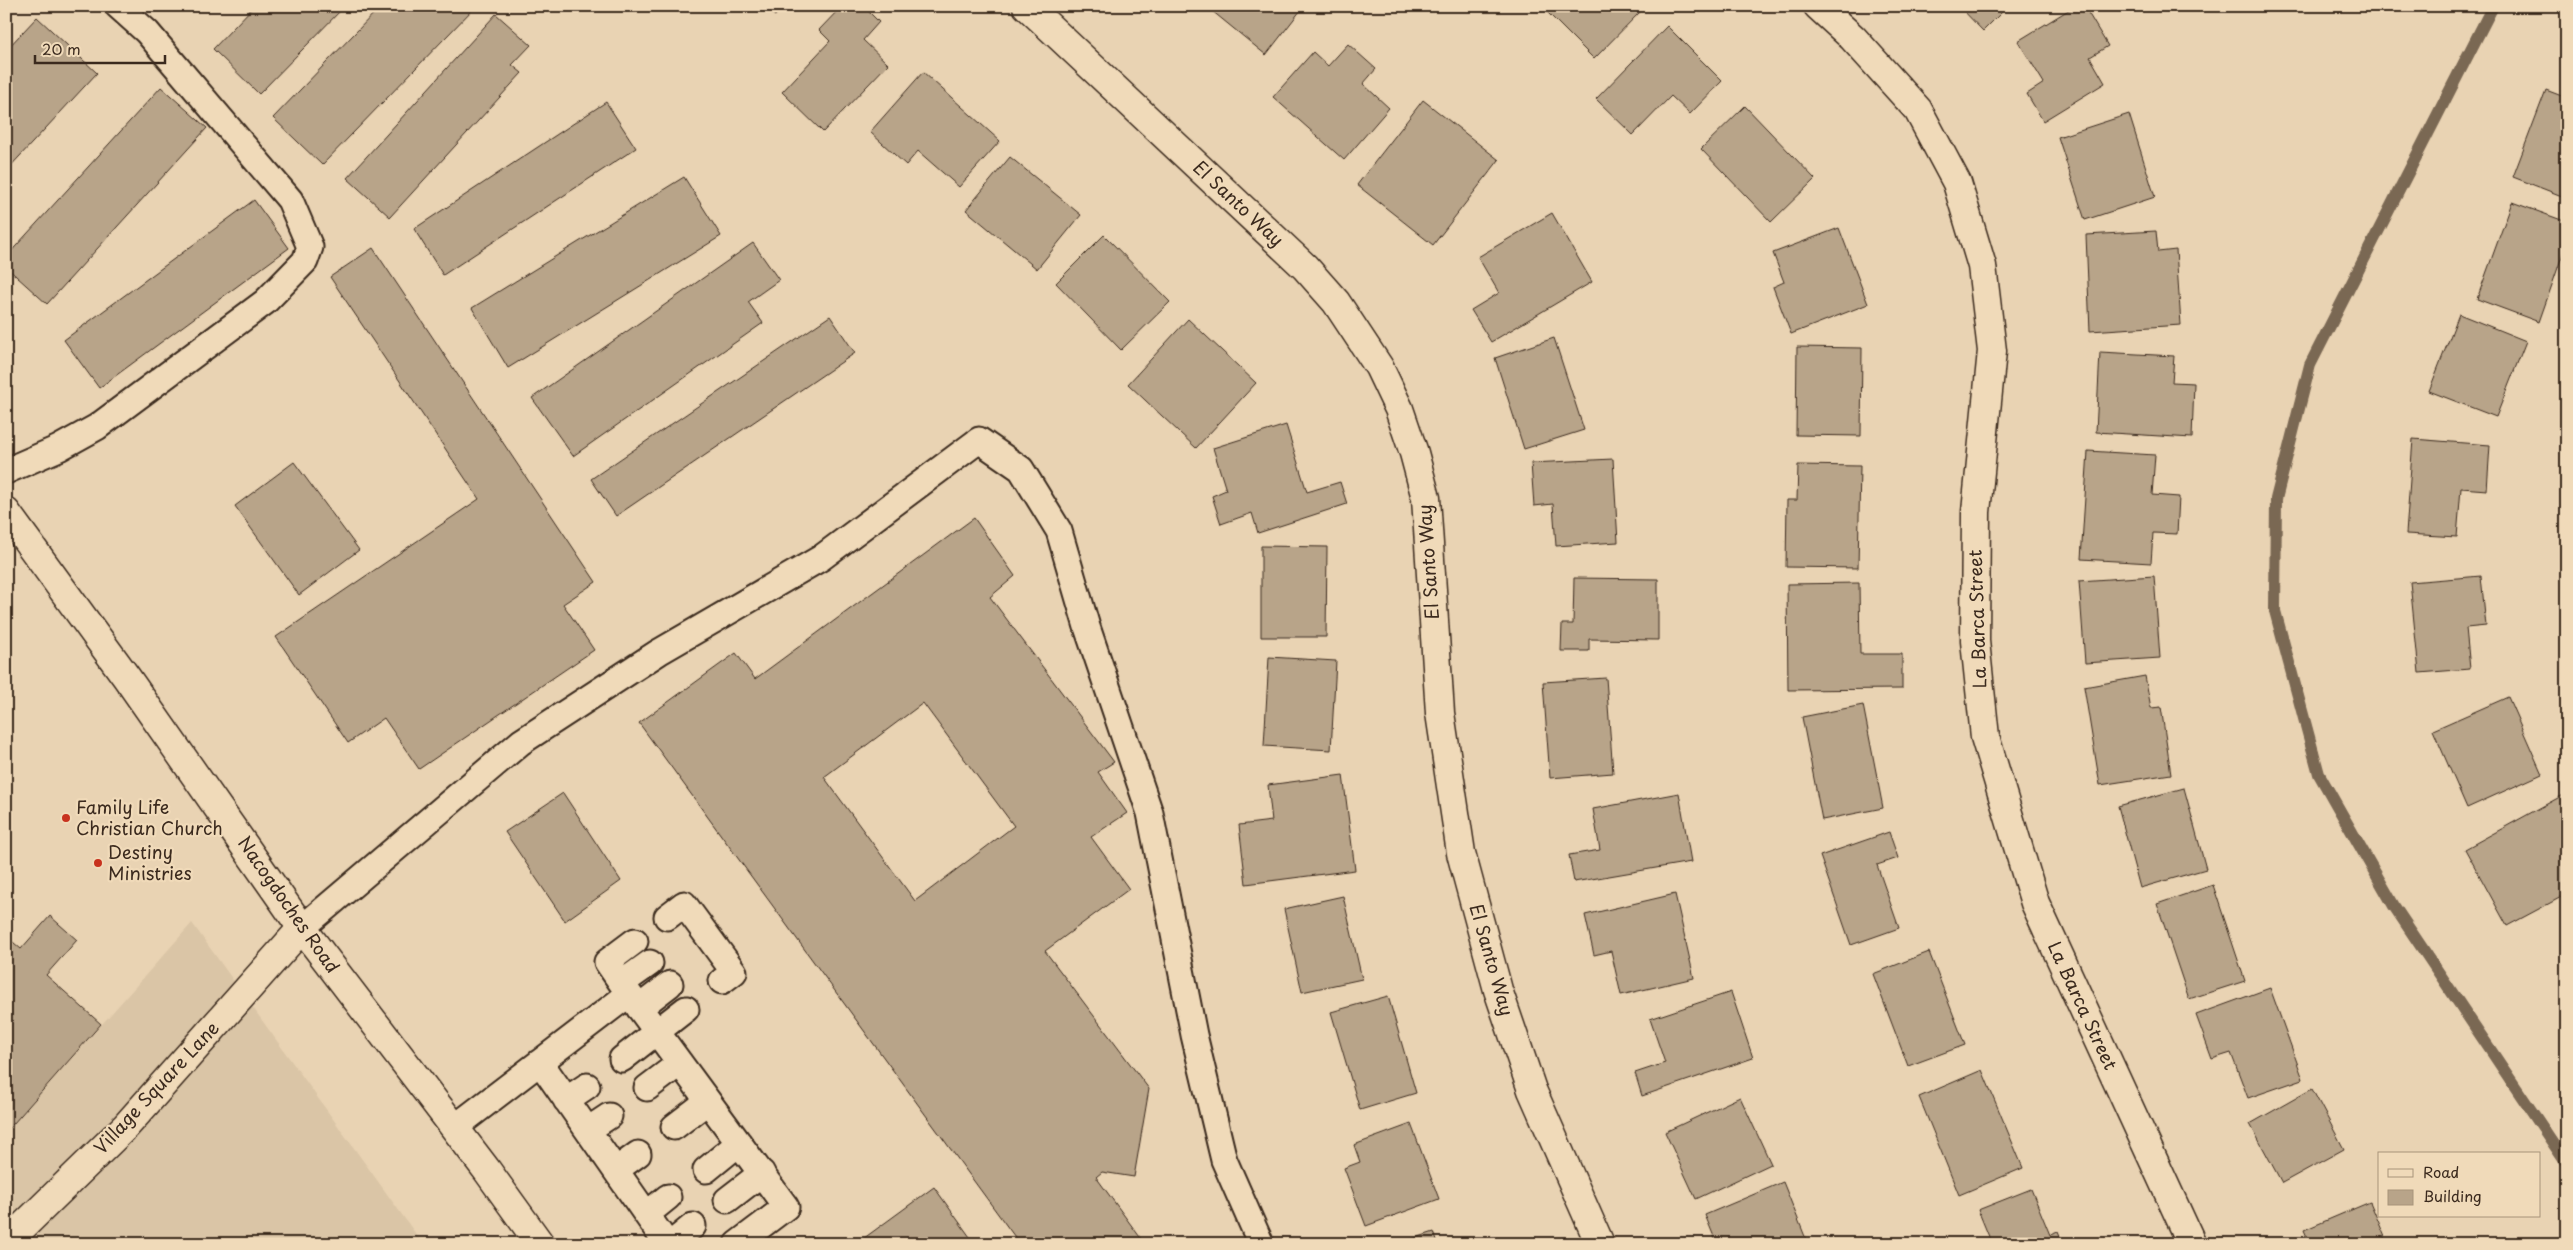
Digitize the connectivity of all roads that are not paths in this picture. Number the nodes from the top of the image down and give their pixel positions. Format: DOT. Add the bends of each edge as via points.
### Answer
graph roads {
  1 [pos="118,6"];
  2 [pos="1027,6"];
  3 [pos="1818,6"];
  4 [pos="6,471"];
  5 [pos="6,512"];
  6 [pos="667,917"];
  7 [pos="302,928"];
  8 [pos="635,941"];
  9 [pos="650,963"];
  10 [pos="722,981"];
  11 [pos="670,984"];
  12 [pos="630,995"];
  13 [pos="686,1009"];
  14 [pos="657,1032"];
  15 [pos="622,1059"];
  16 [pos="540,1062"];
  17 [pos="680,1063"];
  18 [pos="587,1086"];
  19 [pos="647,1088"];
  20 [pos="566,1100"];
  21 [pos="708,1101"];
  22 [pos="609,1116"];
  23 [pos="674,1127"];
  24 [pos="454,1128"];
  25 [pos="588,1130"];
  26 [pos="739,1143"];
  27 [pos="638,1154"];
  28 [pos="616,1170"];
  29 [pos="706,1170"];
  30 [pos="762,1173"];
  31 [pos="668,1197"];
  32 [pos="727,1200"];
  33 [pos="646,1214"];
  34 [pos="693,1226"];
  35 [pos="6,1243"];
  36 [pos="540,1244"];
  37 [pos="667,1244"];
  38 [pos="671,1244"];
  39 [pos="737,1244"];
  40 [pos="1261,1244"];
  41 [pos="1600,1244"];
  42 [pos="2192,1244"];
  1 -- 4 [label="lane" via="147,32 290,200 310,247 305,261 265,302 96,427 59,448"];
  2 -- 41 [label="street, El Santo Way" via="1305,266 1336,302 1374,359 1399,409 1426,498 1440,713 1461,853 1498,990 1532,1090"];
  3 -- 42 [label="street, La Barca Street" via="1853,38 1918,110 1957,183 1982,266 1992,351 1976,512 1975,641 1985,737 2035,903"];
  5 -- 7 [label="street, Nacogdoches Road"];
  6 -- 10 [label="lane" via="684,904 694,932 712,955 734,972"];
  7 -- 24 [label="street, Nacogdoches Road"];
  7 -- 35 [label="street, Village Square Lane" via="126,1126"];
  7 -- 40 [label="lane" via="521,742 659,652 822,558 979,440 1021,469 1058,531 1150,813 1194,1035 1224,1160"];
  8 -- 12 [label="lane" via="607,962"];
  9 -- 12 [label="lane"];
  11 -- 12 [label="lane"];
  12 -- 14 [label="lane"];
  12 -- 16 [label="lane"];
  13 -- 14 [label="lane"];
  14 -- 15 [label="lane"];
  14 -- 17 [label="lane"];
  16 -- 20 [label="lane"];
  16 -- 24 [label="lane"];
  17 -- 19 [label="lane"];
  17 -- 21 [label="lane"];
  18 -- 20 [label="lane"];
  20 -- 25 [label="lane"];
  21 -- 23 [label="lane"];
  21 -- 26 [label="lane"];
  22 -- 25 [label="lane"];
  24 -- 36 [label="street, Nacogdoches Road"];
  25 -- 28 [label="lane"];
  26 -- 29 [label="lane"];
  26 -- 30 [label="lane"];
  27 -- 28 [label="lane"];
  28 -- 33 [label="lane"];
  30 -- 32 [label="lane"];
  30 -- 39 [label="lane" via="786,1207"];
  31 -- 33 [label="lane"];
  33 -- 37 [label="lane"];
  34 -- 38 [label="lane"];
}
